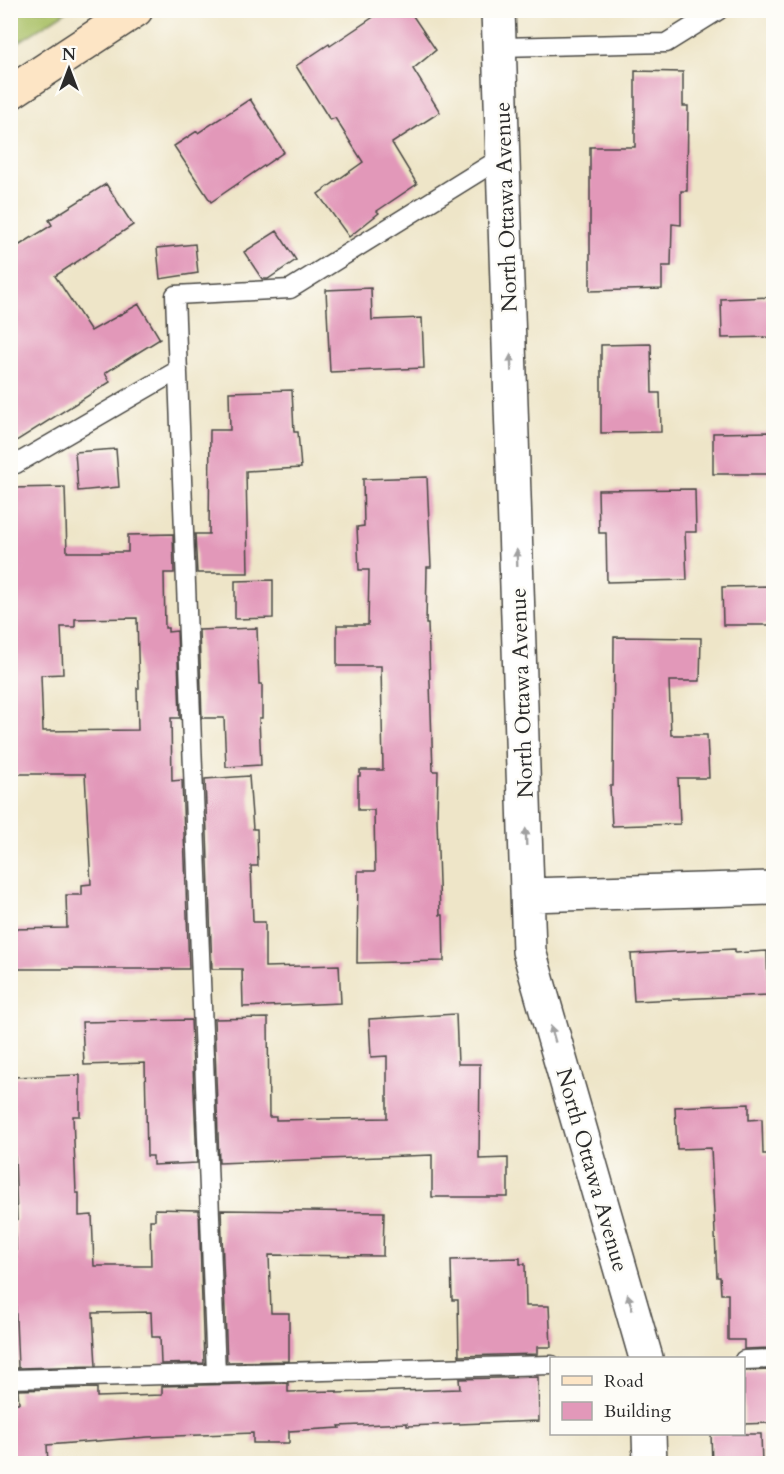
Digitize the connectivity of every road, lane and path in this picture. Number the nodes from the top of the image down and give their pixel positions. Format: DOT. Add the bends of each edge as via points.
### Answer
graph roads {
  1 [pos="136,10"];
  2 [pos="498,10"];
  3 [pos="719,10"];
  4 [pos="500,47"];
  5 [pos="10,93"];
  6 [pos="504,156"];
  7 [pos="178,370"];
  8 [pos="10,465"];
  9 [pos="774,888"];
  10 [pos="528,895"];
  11 [pos="645,1357"];
  12 [pos="774,1359"];
  13 [pos="745,1360"];
  14 [pos="550,1365"];
  15 [pos="216,1374"];
  16 [pos="10,1380"];
  17 [pos="649,1435"];
  18 [pos="650,1464"];
  1 -- 5 [label="main road"];
  2 -- 4 [label="street, North Ottawa Avenue"];
  3 -- 4 [label="lane" via="666,43"];
  4 -- 6 [label="street, North Ottawa Avenue"];
  6 -- 7 [label="lane" via="290,290 175,295"];
  10 -- 6 [label="street, North Ottawa Avenue, one-way"];
  7 -- 8 [label="lane"];
  7 -- 15 [label="lane"];
  9 -- 10 [label="street"];
  11 -- 10 [label="street, North Ottawa Avenue, one-way" via="529,951"];
  12 -- 13 [label="lane"];
  14 -- 15 [label="lane"];
  15 -- 16 [label="lane"];
  17 -- 18 [label="street"];
}
